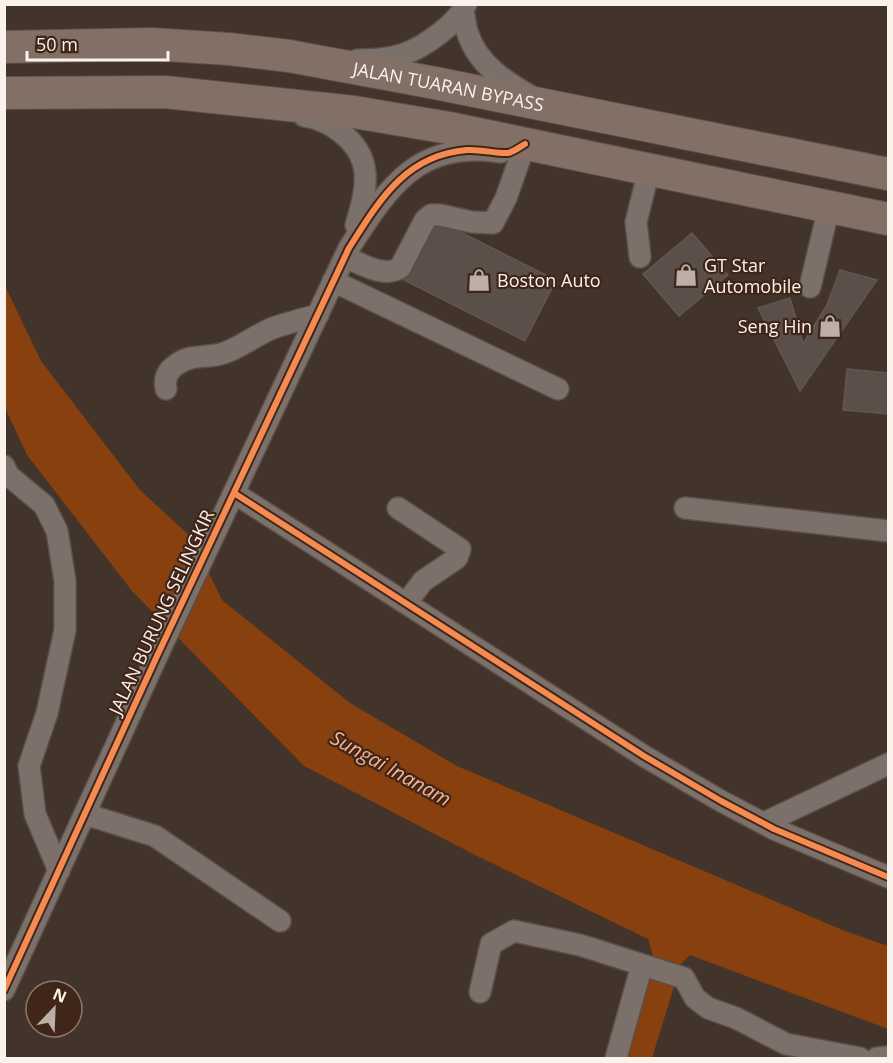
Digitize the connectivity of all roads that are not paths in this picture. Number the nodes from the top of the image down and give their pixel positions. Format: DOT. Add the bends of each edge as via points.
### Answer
graph roads {
  1 [pos="465,7"];
  2 [pos="4,47"];
  3 [pos="321,62"];
  4 [pos="4,93"];
  5 [pos="220,96"];
  6 [pos="551,108"];
  7 [pos="525,144"];
  8 [pos="649,170"];
  9 [pos="888,174"];
  10 [pos="829,207"];
  11 [pos="888,219"];
  12 [pos="347,253"];
  13 [pos="640,257"];
  14 [pos="333,281"];
  15 [pos="810,287"];
  16 [pos="318,315"];
  17 [pos="166,389"];
  18 [pos="558,390"];
  19 [pos="4,466"];
  20 [pos="234,493"];
  21 [pos="398,507"];
  22 [pos="685,508"];
  23 [pos="888,531"];
  24 [pos="407,602"];
  25 [pos="888,764"];
  26 [pos="85,814"];
  27 [pos="764,823"];
  28 [pos="59,871"];
  29 [pos="888,877"];
  30 [pos="280,921"];
  31 [pos="642,965"];
  32 [pos="6,983"];
  33 [pos="480,992"];
  34 [pos="888,1057"];
  35 [pos="616,1059"];
  36 [pos="860,1059"];
  37 [pos="877,1059"];
  1 -- 3 [label="street" via="437,35 404,54"];
  1 -- 6 [label="street" via="468,34 491,70"];
  2 -- 3 [label="highway, JALAN TUARAN BYPASS" via="151,44 229,49"];
  3 -- 6 [label="highway, JALAN TUARAN BYPASS"];
  4 -- 5 [label="highway" via="127,91"];
  5 -- 7 [label="highway" via="354,112"];
  5 -- 12 [label="street" via="244,109 311,117 344,134 356,147 363,161 365,194"];
  6 -- 9 [label="highway, JALAN TUARAN BYPASS"];
  7 -- 8 [label="highway"];
  7 -- 12 [label="street" via="509,153 456,151 420,163 375,207"];
  7 -- 12 [label="street" via="493,223 431,215 400,268 393,273 382,272"];
  8 -- 10 [label="highway"];
  8 -- 13 [label="street" via="636,222"];
  10 -- 11 [label="highway"];
  10 -- 15 [label="street"];
  12 -- 14 [label="street, JALAN BURUNG SELINGKIR"];
  14 -- 16 [label="street, JALAN BURUNG SELINGKIR"];
  14 -- 18 [label="street"];
  16 -- 17 [label="street" via="273,328 214,356 192,356 170,371"];
  16 -- 20 [label="street, JALAN BURUNG SELINGKIR"];
  19 -- 28 [label="street" via="8,475 45,505 57,531 65,581 65,630 47,713 29,766 35,814"];
  20 -- 24 [label="street"];
  20 -- 26 [label="street, JALAN BURUNG SELINGKIR"];
  21 -- 24 [label="street" via="460,549 457,558 423,581"];
  22 -- 23 [label="street"];
  24 -- 27 [label="street" via="644,756"];
  25 -- 27 [label="street"];
  26 -- 28 [label="street, JALAN BURUNG SELINGKIR"];
  26 -- 30 [label="street" via="155,836"];
  27 -- 29 [label="street"];
  28 -- 32 [label="street, JALAN BURUNG SELINGKIR"];
  31 -- 33 [label="street" via="580,945 514,931 491,944"];
  31 -- 35 [label="street"];
  31 -- 36 [label="street" via="684,978 695,998 708,1008 786,1044"];
  34 -- 37 [label="street"];
}
